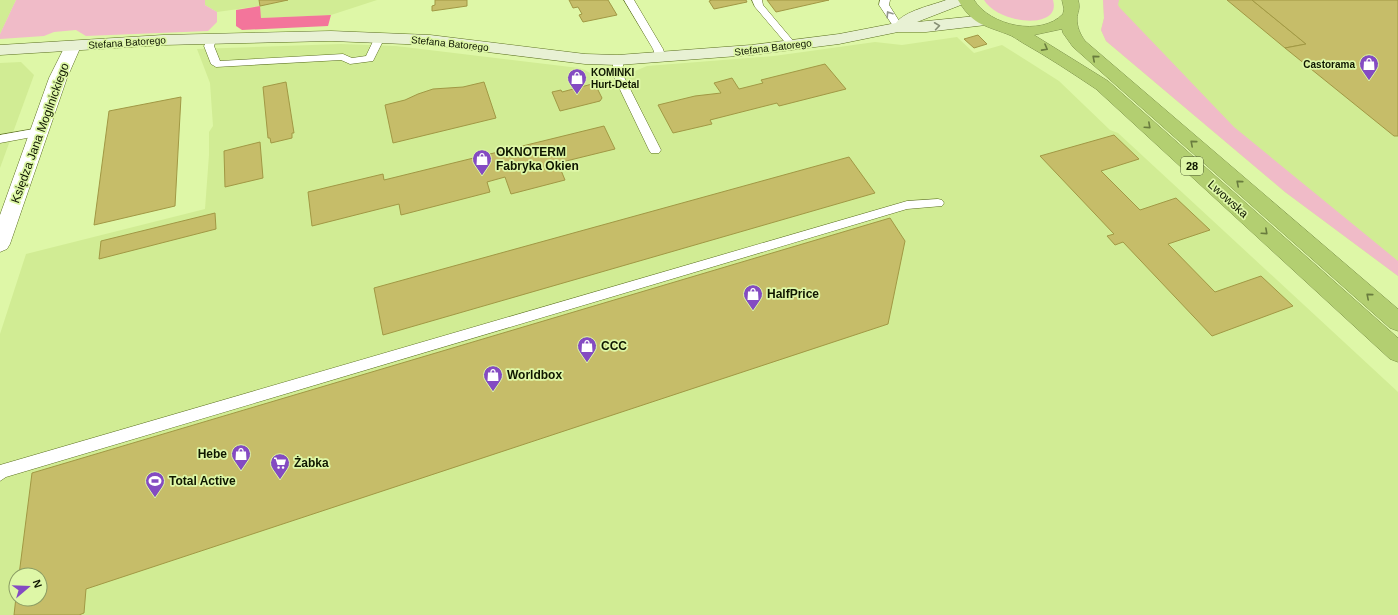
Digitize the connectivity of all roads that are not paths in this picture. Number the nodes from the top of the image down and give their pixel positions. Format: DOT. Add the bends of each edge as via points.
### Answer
graph roads {
  1 [pos="629,0"];
  2 [pos="758,0"];
  3 [pos="885,0"];
  4 [pos="961,0"];
  5 [pos="966,0"];
  6 [pos="1070,0"];
  7 [pos="1069,19"];
  8 [pos="986,20"];
  9 [pos="898,27"];
  10 [pos="1011,29"];
  11 [pos="380,37"];
  12 [pos="212,38"];
  13 [pos="792,45"];
  14 [pos="73,46"];
  15 [pos="0,50"];
  16 [pos="661,58"];
  17 [pos="618,60"];
  18 [pos="39,132"];
  19 [pos="0,139"];
  20 [pos="655,150"];
  21 [pos="938,203"];
  22 [pos="0,244"];
  23 [pos="1398,322"];
  24 [pos="1398,352"];
  25 [pos="0,474"];
  1 -- 16 [label="lane"];
  2 -- 13 [label="lane" via="758,5"];
  9 -- 3 [label="lane, one-way" via="884,5"];
  4 -- 9 [label="street, Stefana Batorego" via="916,16"];
  5 -- 8 [label="highway, 28" via="972,10"];
  6 -- 7 [label="highway, 28" via="1072,12"];
  7 -- 10 [label="highway, 28" via="1055,28 1035,31"];
  23 -- 7 [label="highway, Lwowska / 28, one-way" via="1079,44 1071,33"];
  9 -- 8 [label="street, Stefana Batorego, one-way" via="926,27"];
  8 -- 10 [label="highway, 28"];
  9 -- 13 [label="street, Stefana Batorego"];
  10 -- 24 [label="highway, Lwowska / 28, one-way" via="1102,85"];
  11 -- 12 [label="street, Stefana Batorego"];
  11 -- 12 [label="lane" via="370,59 216,64 209,46"];
  11 -- 17 [label="street, Stefana Batorego" via="430,40 579,59"];
  12 -- 14 [label="street, Stefana Batorego"];
  13 -- 16 [label="street, Stefana Batorego"];
  14 -- 15 [label="street, Stefana Batorego"];
  14 -- 18 [label="street, Księdza Jana Mogilnickiego" via="58,78"];
  16 -- 17 [label="street, Stefana Batorego"];
  17 -- 20 [label="lane" via="618,75"];
  18 -- 19 [label="lane"];
  18 -- 22 [label="street, Księdza Jana Mogilnickiego"];
  21 -- 25 [label="lane" via="907,206"];
}
